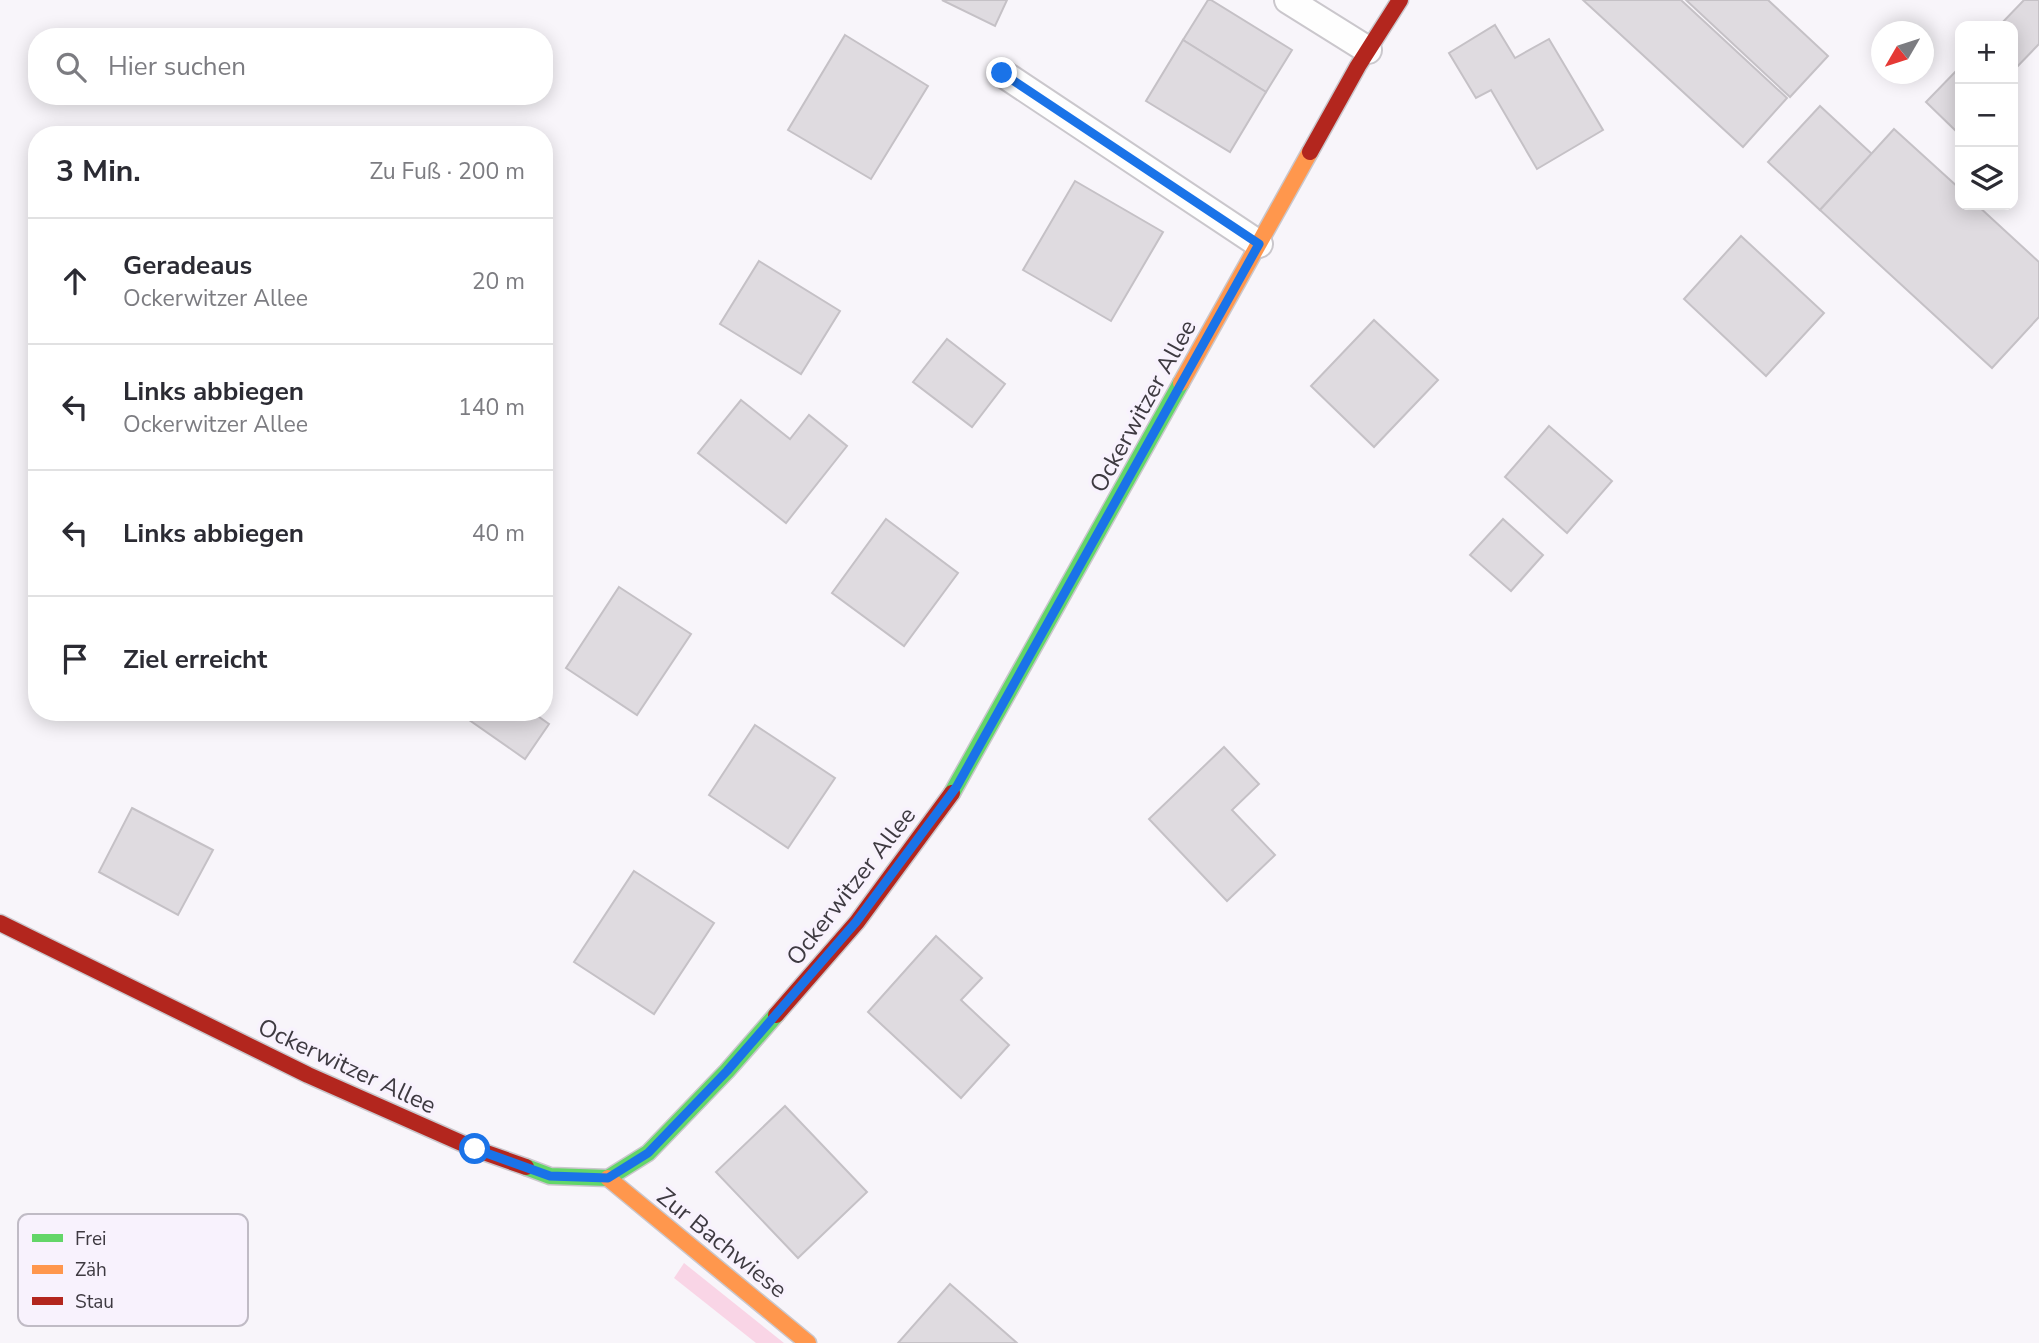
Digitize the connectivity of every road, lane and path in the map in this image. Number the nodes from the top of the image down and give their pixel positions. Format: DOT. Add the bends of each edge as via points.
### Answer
graph roads {
  1 [pos="1288,0"];
  2 [pos="1400,0"];
  3 [pos="1368,50"];
  4 [pos="1002,73"];
  5 [pos="1259,244"];
  6 [pos="0,923"];
  7 [pos="608,1178"];
  8 [pos="808,1343"];
  1 -- 3 [label="lane"];
  2 -- 3 [label="street, Ockerwitzer Allee"];
  3 -- 5 [label="street, Ockerwitzer Allee"];
  4 -- 5 [label="lane"];
  5 -- 7 [label="street, Ockerwitzer Allee" via="957,786 856,922 727,1071 648,1153"];
  6 -- 7 [label="street, Ockerwitzer Allee" via="308,1075 475,1149 550,1176"];
  7 -- 8 [label="street, Zur Bachwiese"];
}
